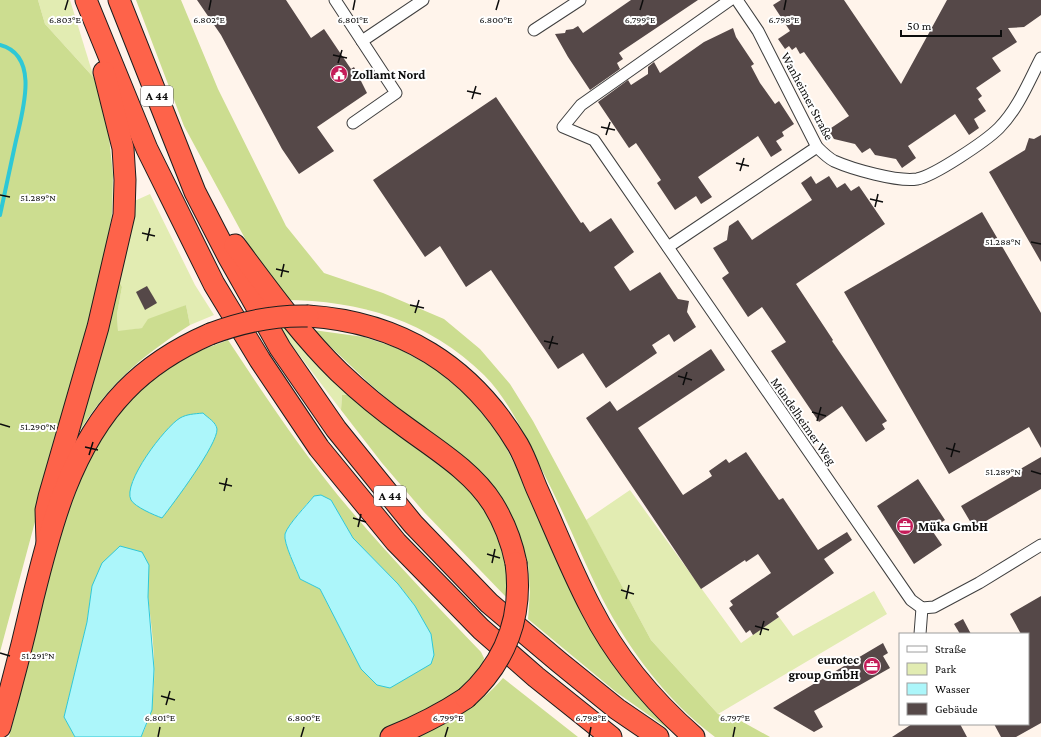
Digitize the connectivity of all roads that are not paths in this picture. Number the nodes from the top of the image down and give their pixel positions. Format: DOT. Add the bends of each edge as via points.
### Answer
graph roads {
  1 [pos="86,0"];
  2 [pos="119,0"];
  3 [pos="335,0"];
  4 [pos="423,0"];
  5 [pos="580,0"];
  6 [pos="730,0"];
  7 [pos="737,0"];
  8 [pos="534,30"];
  9 [pos="362,41"];
  10 [pos="1041,58"];
  11 [pos="353,123"];
  12 [pos="817,147"];
  13 [pos="195,192"];
  14 [pos="668,247"];
  15 [pos="47,543"];
  16 [pos="1041,545"];
  17 [pos="922,608"];
  18 [pos="920,633"];
  19 [pos="0,727"];
  20 [pos="391,737"];
  21 [pos="610,737"];
  22 [pos="658,737"];
  23 [pos="694,737"];
  1 -- 15 [label="highway" via="123,148 124,215 98,327 49,497 46,510"];
  1 -- 21 [label="highway, A 44" via="147,148 214,284 260,360 319,448 396,542 481,629"];
  2 -- 13 [label="highway, A 44"];
  3 -- 9 [label="street"];
  4 -- 9 [label="street"];
  5 -- 8 [label="street"];
  6 -- 14 [label="street, Mündelheimer Weg" via="581,105 563,128 594,140"];
  7 -- 12 [label="street, Wanheimer Straße" via="758,31"];
  9 -- 11 [label="street" via="396,93"];
  10 -- 12 [label="street, Wanheimer Straße" via="1012,112 998,129 928,176 915,179 890,178 832,160"];
  12 -- 14 [label="street"];
  13 -- 20 [label="highway, bridge" via="274,298 326,358 376,404 444,455 480,488 492,503 511,543 516,563 518,599 511,633 496,665 479,686 446,712"];
  13 -- 22 [label="highway, A 44" via="280,348 336,430 413,524 489,602 594,690"];
  14 -- 17 [label="street, Mündelheimer Weg" via="912,600"];
  15 -- 19 [label="highway"];
  15 -- 23 [label="highway, bridge" via="60,500 78,460 104,417 126,390 148,370 176,351 210,334 254,320 308,316 356,322 397,335 445,364 480,395 506,426 519,446 591,608 625,662 666,712"];
  16 -- 17 [label="street" via="947,601 934,607"];
  17 -- 18 [label="street"];
}
